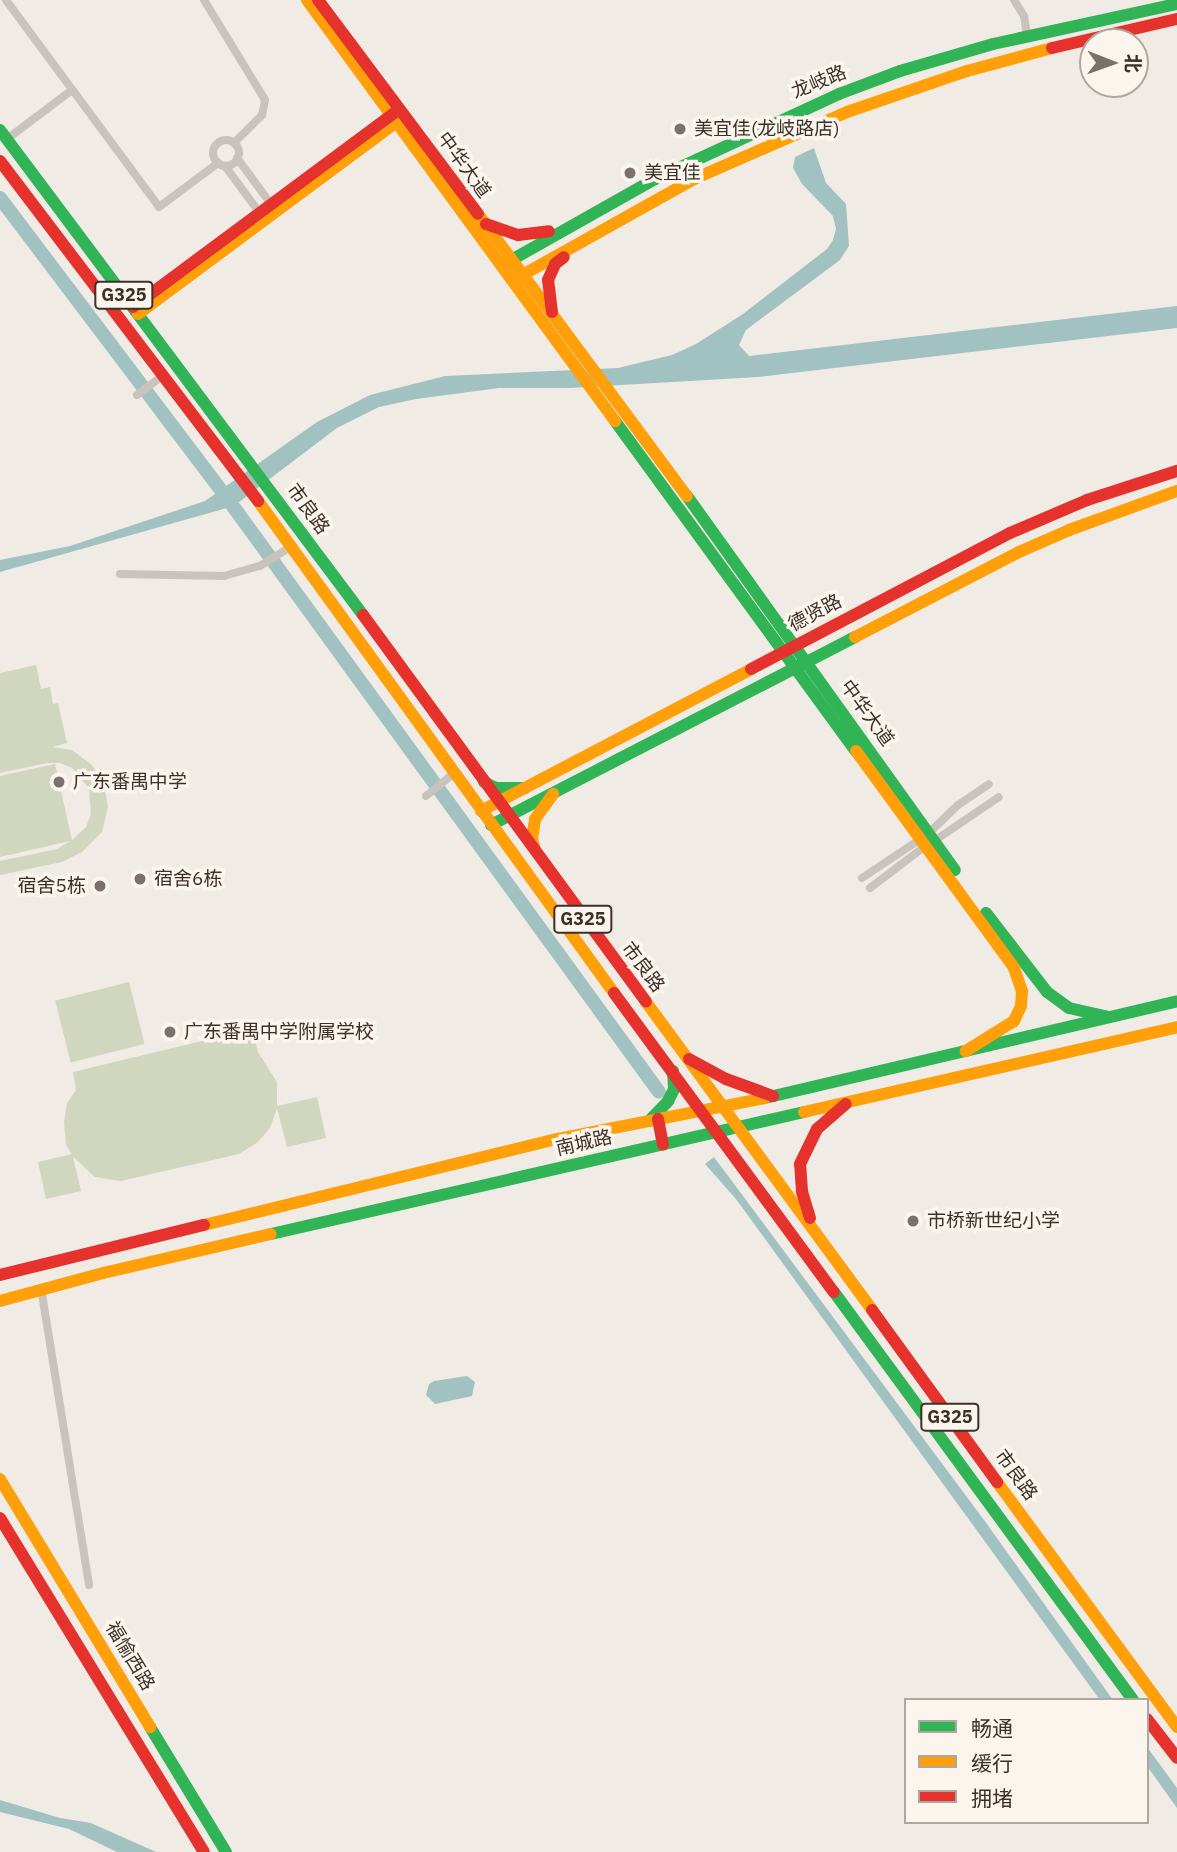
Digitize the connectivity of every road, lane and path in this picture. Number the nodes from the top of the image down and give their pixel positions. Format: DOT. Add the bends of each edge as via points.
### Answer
graph roads {
  1 [pos="6,0"];
  2 [pos="204,0"];
  3 [pos="307,0"];
  4 [pos="318,0"];
  5 [pos="1014,0"];
  6 [pos="1177,4"];
  7 [pos="1177,22"];
  8 [pos="1027,35"];
  9 [pos="72,90"];
  10 [pos="398,115"];
  11 [pos="4,135"];
  12 [pos="234,143"];
  13 [pos="237,158"];
  14 [pos="0,161"];
  15 [pos="222,164"];
  16 [pos="271,204"];
  17 [pos="600,208"];
  18 [pos="260,212"];
  19 [pos="482,222"];
  20 [pos="606,227"];
  21 [pos="507,262"];
  22 [pos="518,278"];
  23 [pos="135,310"];
  24 [pos="555,319"];
  25 [pos="159,379"];
  26 [pos="137,396"];
  27 [pos="1177,471"];
  28 [pos="1177,491"];
  29 [pos="286,550"];
  30 [pos="120,574"];
  31 [pos="788,649"];
  32 [pos="800,666"];
  33 [pos="450,776"];
  34 [pos="481,780"];
  35 [pos="989,784"];
  36 [pos="525,788"];
  37 [pos="553,794"];
  38 [pos="426,796"];
  39 [pos="999,797"];
  40 [pos="497,802"];
  41 [pos="481,811"];
  42 [pos="508,816"];
  43 [pos="491,825"];
  44 [pos="927,840"];
  45 [pos="537,855"];
  46 [pos="862,878"];
  47 [pos="870,888"];
  48 [pos="1018,965"];
  49 [pos="1177,1001"];
  50 [pos="1109,1017"];
  51 [pos="1177,1027"];
  52 [pos="966,1051"];
  53 [pos="685,1057"];
  54 [pos="673,1071"];
  55 [pos="814,1087"];
  56 [pos="773,1096"];
  57 [pos="846,1104"];
  58 [pos="722,1107"];
  59 [pos="820,1110"];
  60 [pos="702,1111"];
  61 [pos="653,1120"];
  62 [pos="738,1128"];
  63 [pos="718,1133"];
  64 [pos="663,1145"];
  65 [pos="814,1230"];
  66 [pos="0,1275"];
  67 [pos="41,1289"];
  68 [pos="0,1301"];
  69 [pos="0,1479"];
  70 [pos="0,1518"];
  71 [pos="89,1585"];
  72 [pos="1132,1698"];
  73 [pos="1149,1722"];
  74 [pos="1177,1727"];
  75 [pos="1177,1758"];
  76 [pos="204,1852"];
  77 [pos="226,1852"];
  1 -- 9 [label="street"];
  2 -- 12 [label="street" via="265,100 262,114"];
  3 -- 10 [label="main road, 中华大道"];
  4 -- 10 [label="main road, 中华大道"];
  5 -- 8 [label="street" via="1024,16"];
  6 -- 8 [label="main road, 龙岐路"];
  7 -- 20 [label="main road, 龙岐路" via="1160,22 967,71 877,101 741,156"];
  8 -- 17 [label="main road, 龙岐路" via="920,65 810,106"];
  9 -- 11 [label="street"];
  9 -- 15 [label="street" via="159,207"];
  10 -- 16 [label="main road"];
  10 -- 19 [label="main road, 中华大道"];
  10 -- 21 [label="main road, 中华大道"];
  10 -- 23 [label="main road"];
  11 -- 23 [label="main road, 市良路 / G325"];
  12 -- 13 [label="street"];
  12 -- 15 [label="street" via="224,140 216,144 213,152"];
  13 -- 15 [label="street"];
  13 -- 16 [label="street"];
  14 -- 25 [label="main road, 市良路 / G325"];
  15 -- 18 [label="street"];
  16 -- 18 [label="main road"];
  17 -- 19 [label="main road" via="536,235 508,234"];
  17 -- 21 [label="main road, 龙岐路"];
  18 -- 23 [label="main road"];
  19 -- 21 [label="main road, 中华大道"];
  20 -- 22 [label="main road, 龙岐路"];
  20 -- 24 [label="main road" via="550,272 547,290"];
  21 -- 22 [label="main road, 中华大道"];
  22 -- 24 [label="main road, 中华大道"];
  22 -- 31 [label="main road, 中华大道" via="564,351"];
  23 -- 34 [label="main road, 市良路 / G325"];
  24 -- 31 [label="main road, 中华大道" via="618,400"];
  25 -- 26 [label="street"];
  25 -- 29 [label="main road, 市良路 / G325" via="257,500"];
  27 -- 31 [label="main road, 德贤路" via="1087,500 1010,533"];
  28 -- 32 [label="main road, 德贤路" via="1019,552"];
  29 -- 30 [label="street" via="260,566 224,576"];
  29 -- 33 [label="main road, 市良路 / G325"];
  31 -- 32 [label="main road, 中华大道"];
  31 -- 36 [label="main road, 德贤路"];
  32 -- 37 [label="main road, 德贤路"];
  32 -- 44 [label="main road, 中华大道"];
  33 -- 38 [label="street"];
  33 -- 41 [label="main road, 市良路 / G325"];
  34 -- 36 [label="main road" via="496,788"];
  34 -- 40 [label="main road, 市良路 / G325"];
  35 -- 44 [label="street" via="958,806"];
  36 -- 40 [label="main road, 德贤路"];
  37 -- 42 [label="main road, 德贤路"];
  37 -- 45 [label="main road" via="535,819 532,839"];
  39 -- 44 [label="street"];
  40 -- 41 [label="main road, 德贤路"];
  40 -- 42 [label="main road, 市良路 / G325"];
  41 -- 43 [label="main road, 市良路 / G325"];
  42 -- 43 [label="main road, 德贤路"];
  42 -- 45 [label="main road, 市良路 / G325"];
  43 -- 54 [label="main road, 市良路 / G325"];
  44 -- 46 [label="street"];
  44 -- 47 [label="street"];
  44 -- 48 [label="main road, 中华大道"];
  45 -- 53 [label="main road, 市良路 / G325"];
  48 -- 50 [label="main road, 中华大道" via="1069,1008"];
  48 -- 52 [label="main road, 中华大道" via="1021,1006 1014,1021"];
  49 -- 50 [label="main road, 南城路"];
  50 -- 52 [label="main road, 南城路"];
  51 -- 57 [label="main road, 南城路"];
  52 -- 55 [label="main road, 南城路"];
  53 -- 56 [label="main road" via="726,1079"];
  53 -- 58 [label="main road, 市良路 / G325"];
  54 -- 60 [label="main road, 市良路 / G325"];
  54 -- 61 [label="main road" via="674,1089"];
  55 -- 56 [label="main road, 南城路"];
  55 -- 59 [label="main road"];
  56 -- 58 [label="main road, 南城路"];
  57 -- 59 [label="main road, 南城路"];
  57 -- 65 [label="main road" via="817,1129 800,1164 802,1191"];
  58 -- 60 [label="main road, 南城路"];
  58 -- 62 [label="main road, 市良路 / G325"];
  59 -- 62 [label="main road, 南城路"];
  60 -- 61 [label="main road, 南城路"];
  60 -- 63 [label="main road, 市良路 / G325"];
  61 -- 64 [label="main road"];
  61 -- 66 [label="main road, 南城路" via="531,1145"];
  62 -- 63 [label="main road, 南城路"];
  62 -- 65 [label="main road, 市良路 / G325"];
  63 -- 64 [label="main road, 南城路"];
  63 -- 72 [label="main road, 市良路 / G325"];
  64 -- 67 [label="main road, 南城路"];
  65 -- 74 [label="main road, 市良路 / G325"];
  67 -- 68 [label="main road, 南城路"];
  67 -- 71 [label="street"];
  69 -- 77 [label="main road, 福愉西路"];
  70 -- 76 [label="main road, 福愉西路"];
  73 -- 75 [label="main road"];
}
